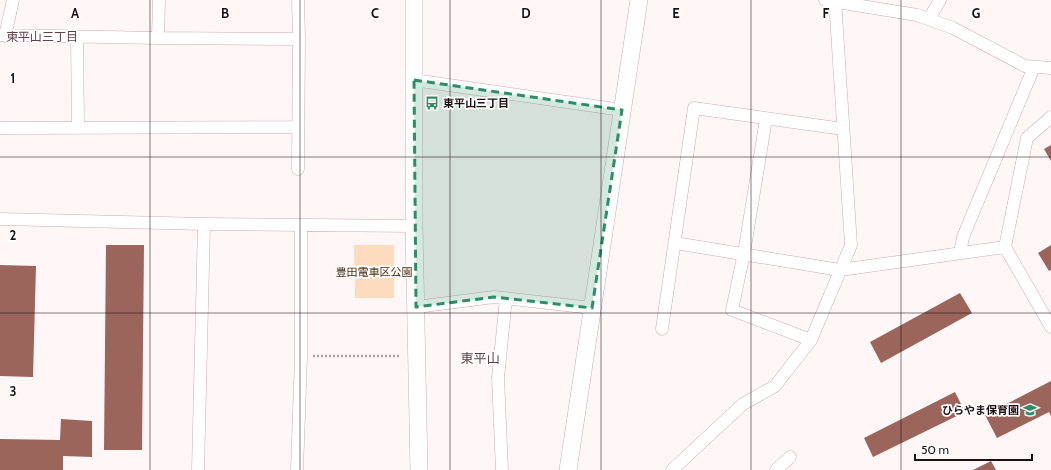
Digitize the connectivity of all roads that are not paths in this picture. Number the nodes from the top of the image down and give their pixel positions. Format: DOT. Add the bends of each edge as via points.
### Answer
graph roads {
  1 [pos="13,0"];
  2 [pos="159,0"];
  3 [pos="298,0"];
  4 [pos="414,0"];
  5 [pos="639,0"];
  6 [pos="940,0"];
  7 [pos="832,1"];
  8 [pos="929,19"];
  9 [pos="3,36"];
  10 [pos="77,37"];
  11 [pos="158,38"];
  12 [pos="299,39"];
  13 [pos="1034,67"];
  14 [pos="1051,68"];
  15 [pos="414,80"];
  16 [pos="622,110"];
  17 [pos="1051,117"];
  18 [pos="766,119"];
  19 [pos="298,127"];
  20 [pos="0,128"];
  21 [pos="78,128"];
  22 [pos="843,129"];
  23 [pos="298,169"];
  24 [pos="0,219"];
  25 [pos="204,224"];
  26 [pos="301,225"];
  27 [pos="414,226"];
  28 [pos="675,243"];
  29 [pos="1006,247"];
  30 [pos="744,253"];
  31 [pos="960,253"];
  32 [pos="840,270"];
  33 [pos="506,298"];
  34 [pos="416,307"];
  35 [pos="592,308"];
  36 [pos="1051,327"];
  37 [pos="662,328"];
  38 [pos="811,340"];
  39 [pos="790,456"];
  40 [pos="198,470"];
  41 [pos="297,470"];
  42 [pos="419,470"];
  43 [pos="502,470"];
  44 [pos="568,470"];
  45 [pos="672,470"];
  46 [pos="776,470"];
  1 -- 9 [label="street"];
  2 -- 11 [label="street"];
  3 -- 12 [label="street"];
  4 -- 15 [label="street"];
  5 -- 16 [label="street"];
  6 -- 8 [label="street"];
  7 -- 8 [label="street"];
  7 -- 22 [label="street"];
  8 -- 13 [label="street" via="953,28 1018,63"];
  9 -- 10 [label="street"];
  10 -- 11 [label="street"];
  10 -- 21 [label="street"];
  11 -- 12 [label="street"];
  12 -- 19 [label="street"];
  13 -- 14 [label="street"];
  13 -- 31 [label="street" via="963,237"];
  15 -- 16 [label="street"];
  15 -- 27 [label="street"];
  16 -- 35 [label="street"];
  17 -- 29 [label="street" via="1027,138"];
  18 -- 22 [label="street"];
  18 -- 28 [label="street" via="694,108"];
  18 -- 30 [label="street"];
  19 -- 21 [label="street"];
  19 -- 23 [label="street"];
  20 -- 21 [label="street"];
  22 -- 32 [label="street" via="851,245"];
  24 -- 25 [label="street"];
  25 -- 26 [label="street"];
  25 -- 40 [label="street"];
  26 -- 27 [label="street"];
  26 -- 41 [label="street" via="301,356"];
  27 -- 34 [label="street"];
  28 -- 30 [label="street"];
  28 -- 37 [label="street"];
  29 -- 31 [label="street"];
  29 -- 36 [label="street"];
  30 -- 32 [label="street"];
  30 -- 38 [label="street" via="732,310"];
  31 -- 32 [label="street"];
  32 -- 38 [label="street"];
  33 -- 34 [label="street" via="494,297"];
  33 -- 35 [label="street"];
  33 -- 43 [label="street" via="498,378"];
  34 -- 42 [label="street"];
  35 -- 44 [label="street"];
  38 -- 45 [label="street" via="775,386 743,404"];
  39 -- 46 [label="street"];
}
